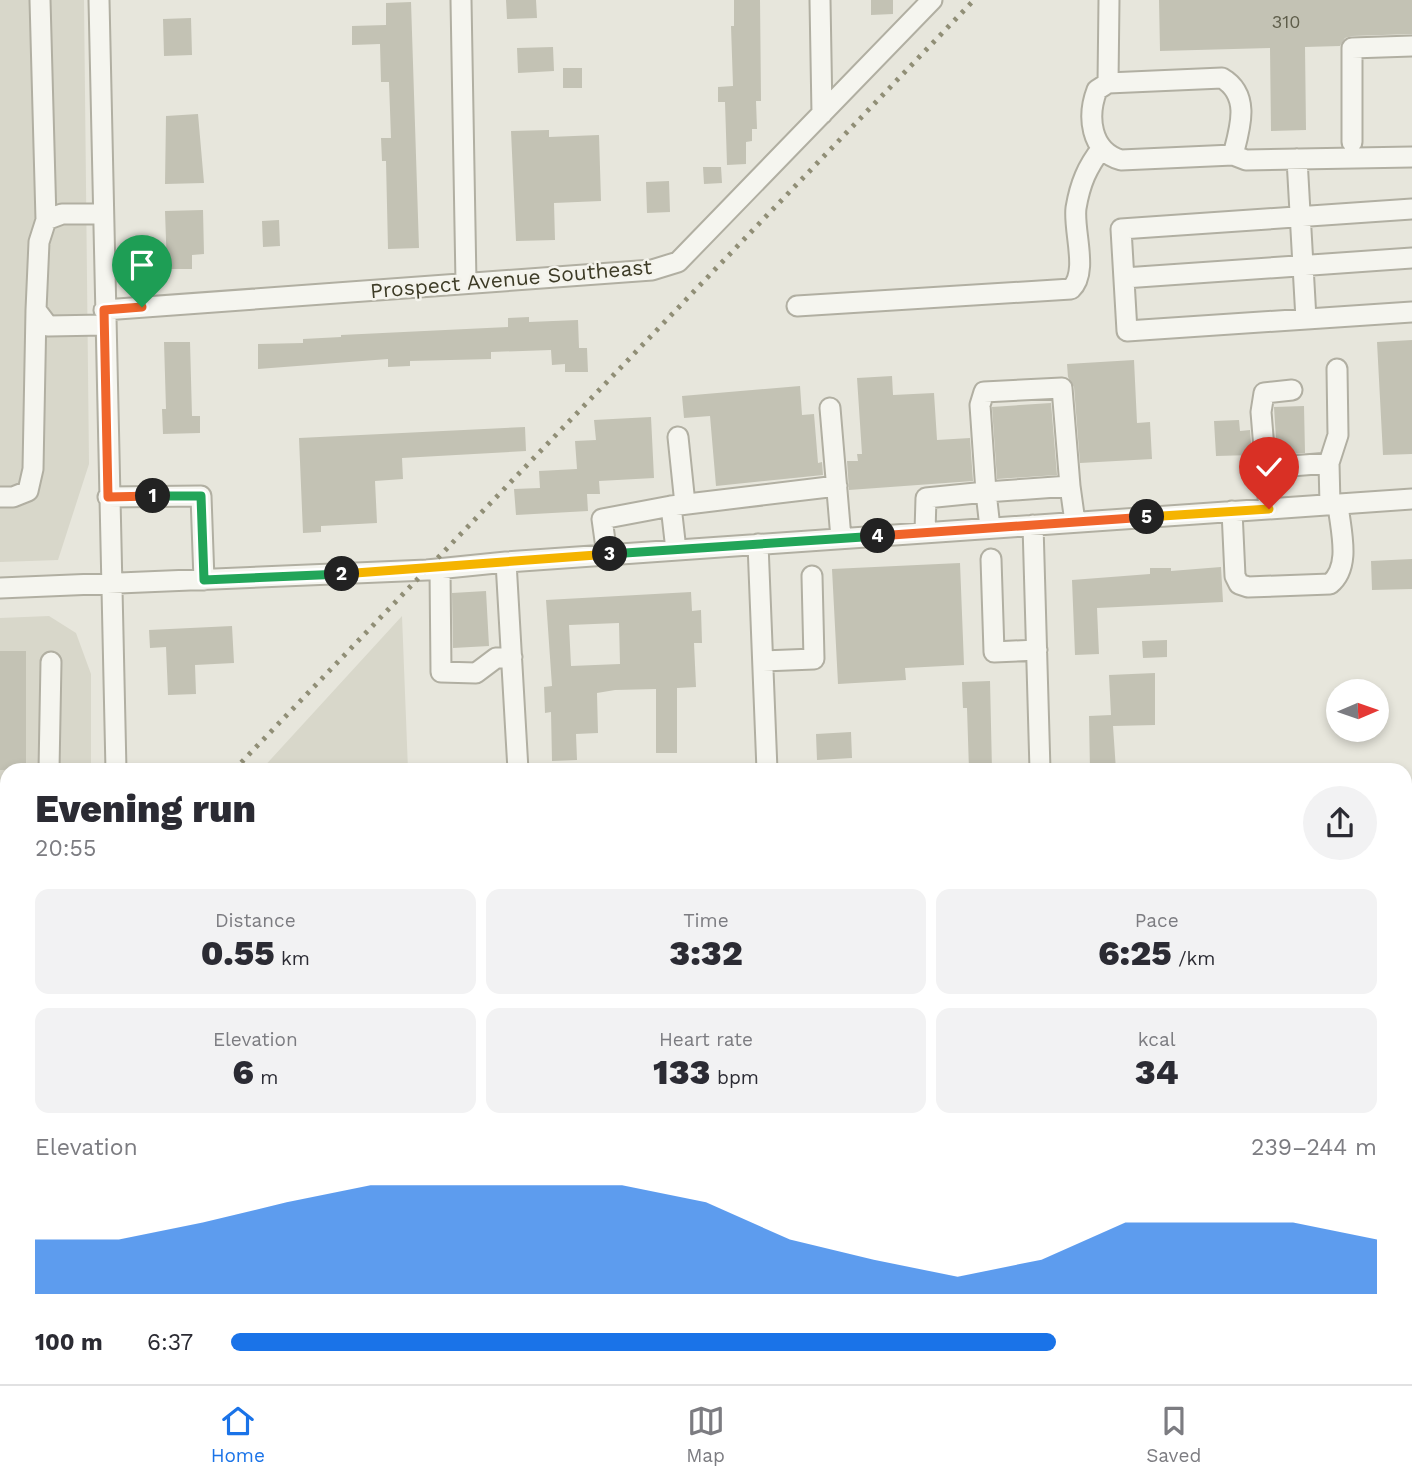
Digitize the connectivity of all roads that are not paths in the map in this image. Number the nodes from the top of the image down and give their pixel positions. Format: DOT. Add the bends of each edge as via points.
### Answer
graph roads {
  1 [pos="40,0"];
  2 [pos="99,0"];
  3 [pos="461,0"];
  4 [pos="820,0"];
  5 [pos="932,0"];
  6 [pos="1108,0"];
  7 [pos="1412,46"];
  8 [pos="1108,83"];
  9 [pos="822,114"];
  10 [pos="1352,142"];
  11 [pos="1102,148"];
  12 [pos="1233,155"];
  13 [pos="1412,157"];
  14 [pos="1297,159"];
  15 [pos="1412,209"];
  16 [pos="103,214"];
  17 [pos="1300,218"];
  18 [pos="46,220"];
  19 [pos="1412,258"];
  20 [pos="1303,266"];
  21 [pos="1124,278"];
  22 [pos="466,283"];
  23 [pos="797,306"];
  24 [pos="36,310"];
  25 [pos="1412,312"];
  26 [pos="104,317"];
  27 [pos="1306,319"];
  28 [pos="1337,369"];
  29 [pos="1292,390"];
  30 [pos="830,408"];
  31 [pos="678,437"];
  32 [pos="1329,463"];
  33 [pos="1266,468"];
  34 [pos="837,486"];
  35 [pos="1070,486"];
  36 [pos="986,492"];
  37 [pos="0,497"];
  38 [pos="108,497"];
  39 [pos="1412,499"];
  40 [pos="1334,504"];
  41 [pos="678,505"];
  42 [pos="1269,509"];
  43 [pos="1232,511"];
  44 [pos="1075,522"];
  45 [pos="1033,525"];
  46 [pos="989,528"];
  47 [pos="925,533"];
  48 [pos="841,538"];
  49 [pos="758,544"];
  50 [pos="676,550"];
  51 [pos="607,555"];
  52 [pos="992,559"];
  53 [pos="506,562"];
  54 [pos="440,569"];
  55 [pos="812,576"];
  56 [pos="204,580"];
  57 [pos="110,584"];
  58 [pos="0,588"];
  59 [pos="1037,650"];
  60 [pos="512,657"];
  61 [pos="763,661"];
  62 [pos="51,662"];
  63 [pos="49,763"];
  64 [pos="116,763"];
  65 [pos="517,763"];
  66 [pos="767,763"];
  67 [pos="1040,763"];
  1 -- 18 [label="street"];
  2 -- 16 [label="street"];
  3 -- 22 [label="street"];
  4 -- 9 [label="street"];
  5 -- 9 [label="street, Prospect Avenue Southeast"];
  6 -- 8 [label="street"];
  7 -- 10 [label="street" via="1352,48"];
  8 -- 11 [label="street" via="1097,90 1091,120"];
  8 -- 12 [label="street" via="1222,79 1233,85 1242,122"];
  9 -- 22 [label="street, Prospect Avenue Southeast" via="678,262 652,270"];
  11 -- 12 [label="street" via="1121,160"];
  11 -- 23 [label="street" via="1086,168 1081,184 1076,211 1079,272 1071,289"];
  12 -- 14 [label="street" via="1246,160"];
  13 -- 14 [label="street"];
  14 -- 17 [label="street"];
  15 -- 17 [label="street"];
  16 -- 18 [label="street" via="62,214"];
  16 -- 26 [label="street"];
  17 -- 20 [label="street"];
  17 -- 21 [label="street" via="1121,229"];
  18 -- 24 [label="street" via="39,242"];
  19 -- 20 [label="street"];
  20 -- 21 [label="street"];
  20 -- 27 [label="street"];
  21 -- 27 [label="street" via="1127,331"];
  22 -- 26 [label="street, Prospect Avenue Southeast"];
  24 -- 26 [label="street, Prospect Avenue Southeast" via="48,326"];
  24 -- 37 [label="street" via="33,469 28,491"];
  25 -- 27 [label="street"];
  26 -- 38 [label="street"];
  28 -- 32 [label="street" via="1338,435"];
  29 -- 33 [label="street" via="1264,393 1261,412"];
  30 -- 34 [label="street"];
  31 -- 41 [label="street"];
  32 -- 33 [label="street"];
  32 -- 40 [label="street"];
  33 -- 42 [label="street"];
  34 -- 41 [label="street"];
  34 -- 48 [label="street"];
  35 -- 36 [label="street"];
  35 -- 36 [label="street" via="1062,388 984,392 980,405"];
  35 -- 44 [label="street"];
  36 -- 46 [label="street"];
  36 -- 47 [label="street" via="926,498"];
  38 -- 56 [label="street" via="201,496"];
  38 -- 57 [label="street"];
  39 -- 40 [label="street"];
  40 -- 42 [label="street"];
  40 -- 43 [label="street" via="1343,557 1342,570 1330,584 1248,587 1239,583"];
  41 -- 50 [label="street"];
  41 -- 51 [label="street" via="602,519"];
  42 -- 43 [label="street"];
  43 -- 44 [label="street"];
  44 -- 45 [label="street"];
  45 -- 46 [label="street"];
  45 -- 59 [label="street"];
  46 -- 47 [label="street"];
  47 -- 48 [label="street"];
  48 -- 49 [label="street"];
  49 -- 50 [label="street"];
  49 -- 61 [label="street"];
  50 -- 51 [label="street"];
  51 -- 53 [label="street"];
  52 -- 59 [label="street" via="994,652"];
  53 -- 54 [label="street"];
  53 -- 60 [label="street"];
  54 -- 56 [label="street"];
  54 -- 60 [label="street" via="441,672 476,673 496,658"];
  55 -- 61 [label="street" via="814,659"];
  56 -- 57 [label="street"];
  57 -- 58 [label="street"];
  57 -- 64 [label="street"];
  59 -- 67 [label="street"];
  60 -- 65 [label="street"];
  61 -- 66 [label="street"];
  62 -- 63 [label="street"];
}
